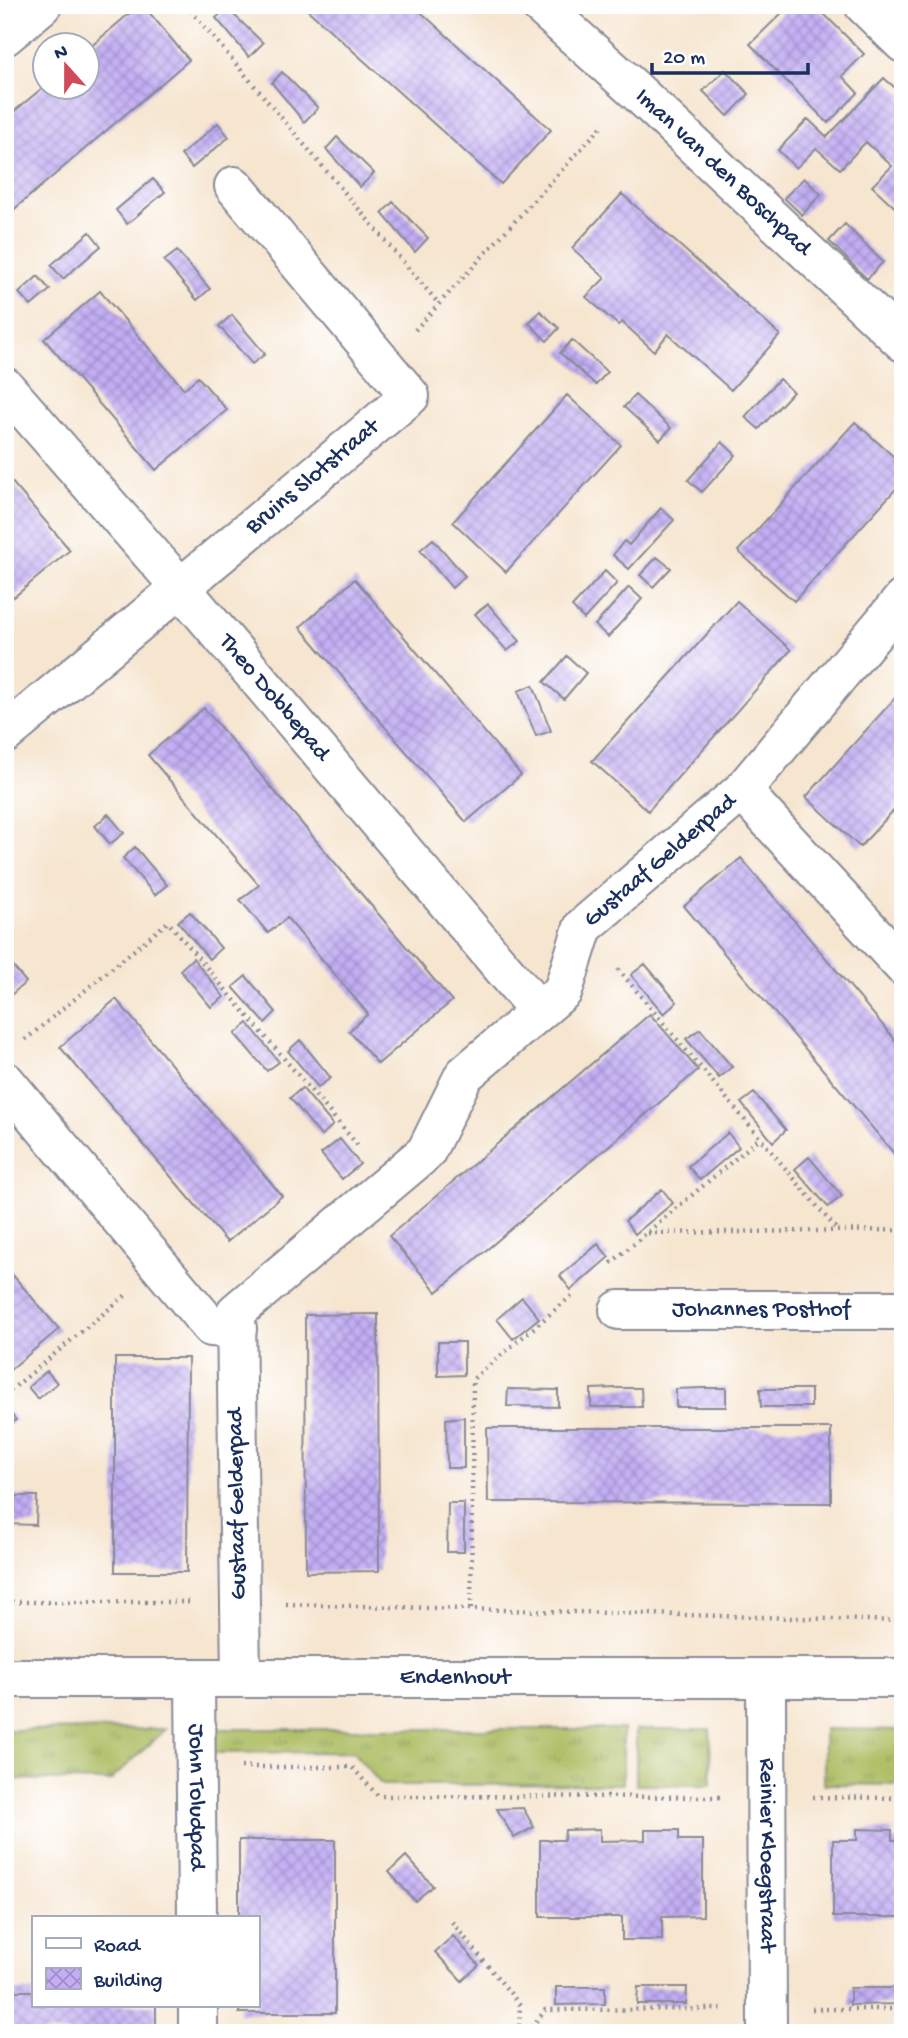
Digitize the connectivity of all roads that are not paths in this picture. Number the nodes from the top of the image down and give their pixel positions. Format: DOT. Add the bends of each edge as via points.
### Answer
graph roads {
  1 [pos="42,5"];
  2 [pos="540,5"];
  3 [pos="864,5"];
  4 [pos="5,36"];
  5 [pos="903,43"];
  6 [pos="234,186"];
  7 [pos="903,342"];
  8 [pos="5,387"];
  9 [pos="181,588"];
  10 [pos="903,599"];
  11 [pos="5,734"];
  12 [pos="741,791"];
  13 [pos="903,966"];
  14 [pos="539,1011"];
  15 [pos="10,1064"];
  16 [pos="619,1310"];
  17 [pos="903,1310"];
  18 [pos="237,1329"];
  19 [pos="5,1678"];
  20 [pos="195,1678"];
  21 [pos="241,1678"];
  22 [pos="766,1678"];
  23 [pos="903,1678"];
  24 [pos="197,1916"];
  25 [pos="198,2007"];
  26 [pos="767,2021"];
  27 [pos="198,2033"];
  1 -- 4 [label="street"];
  2 -- 7 [label="street, Iman van den Boschpad"];
  3 -- 5 [label="street"];
  6 -- 9 [label="street, Bruins Slotstraat" via="410,396"];
  8 -- 9 [label="street, Theo Dobbepad"];
  9 -- 11 [label="street, Bruins Slotstraat"];
  9 -- 14 [label="street, Theo Dobbepad"];
  10 -- 12 [label="street, Gustaaf Gelderpad"];
  12 -- 13 [label="street"];
  12 -- 14 [label="street, Gustaaf Gelderpad" via="583,927 563,991"];
  14 -- 18 [label="street, Gustaaf Gelderpad" via="464,1075 426,1152 236,1312"];
  15 -- 18 [label="street" via="211,1327"];
  16 -- 17 [label="street, Johannes Posthof"];
  18 -- 21 [label="street, Gustaaf Gelderpad"];
  19 -- 20 [label="street, Endenhout"];
  20 -- 21 [label="street, Endenhout"];
  20 -- 24 [label="street, John Toludpad"];
  21 -- 22 [label="street, Endenhout"];
  22 -- 23 [label="street, Endenhout"];
  22 -- 26 [label="street, Reinier Kloegstraat"];
  25 -- 27 [label="street"];
}
